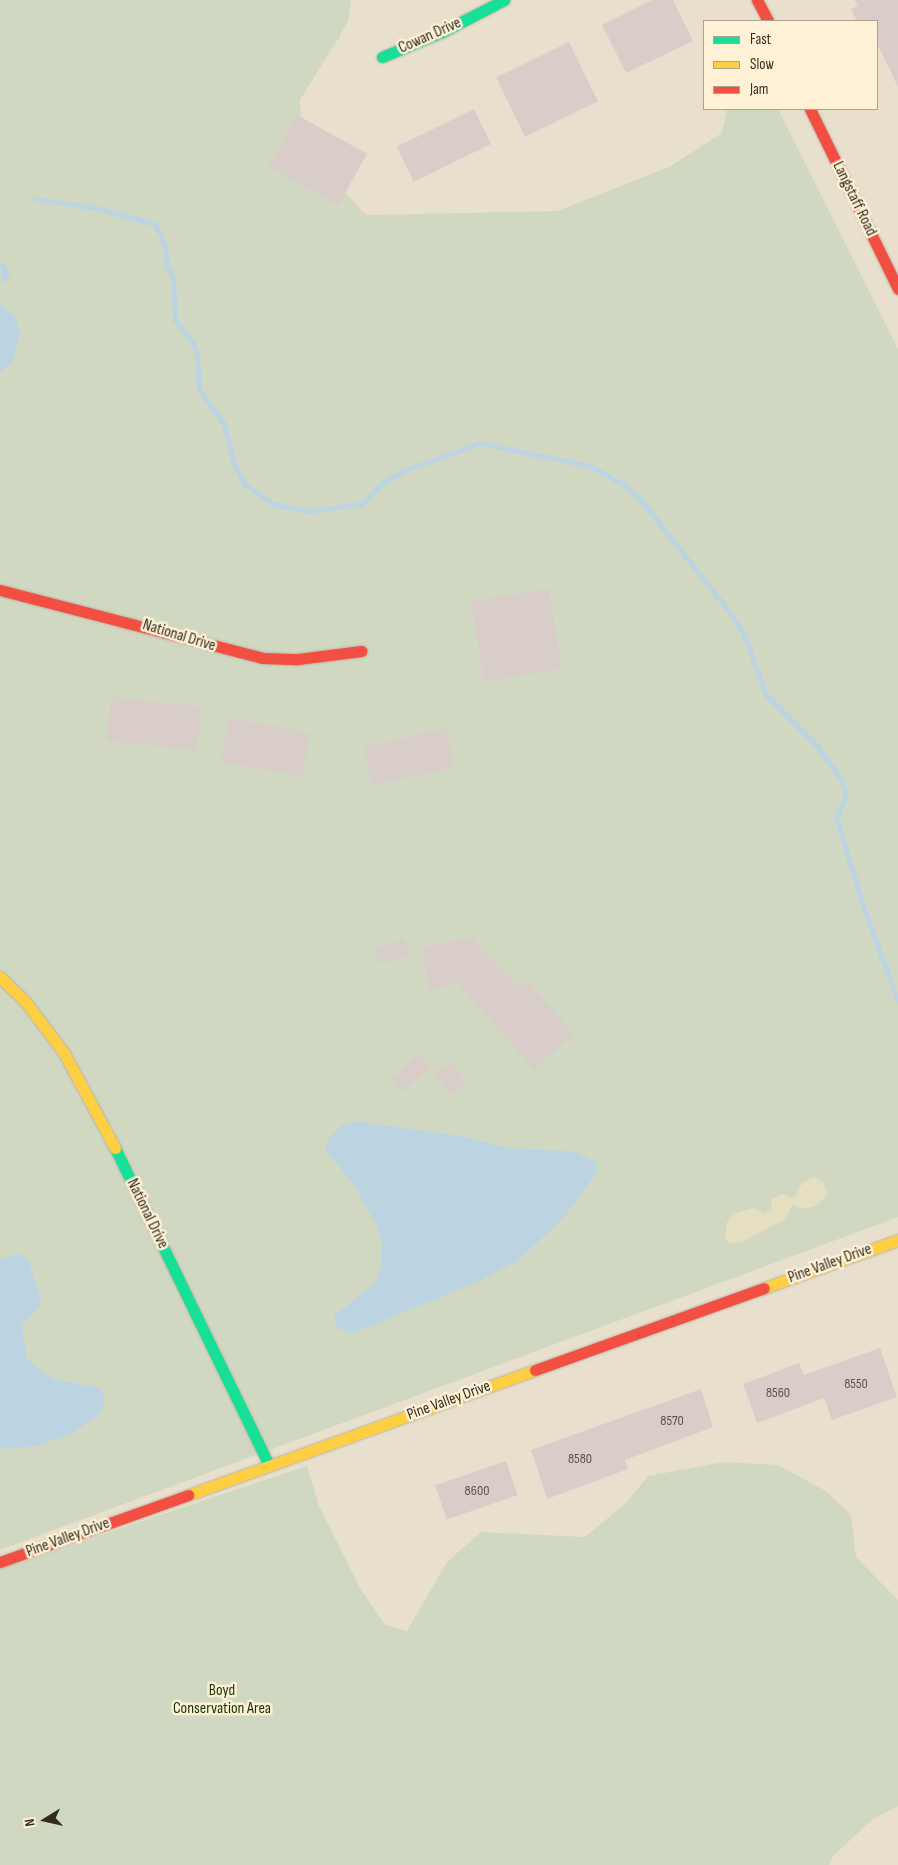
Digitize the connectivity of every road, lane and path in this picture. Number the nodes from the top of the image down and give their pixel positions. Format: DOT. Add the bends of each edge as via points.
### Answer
graph roads {
  1 [pos="174,0"];
  2 [pos="310,0"];
  3 [pos="504,0"];
  4 [pos="757,0"];
  5 [pos="767,20"];
  6 [pos="238,27"];
  7 [pos="324,34"];
  8 [pos="347,40"];
  9 [pos="382,57"];
  10 [pos="81,76"];
  11 [pos="0,81"];
  12 [pos="810,110"];
  13 [pos="144,235"];
  14 [pos="176,241"];
  15 [pos="898,289"];
  16 [pos="830,384"];
  17 [pos="210,390"];
  18 [pos="180,398"];
  19 [pos="898,486"];
  20 [pos="0,590"];
  21 [pos="898,601"];
  22 [pos="361,652"];
  23 [pos="82,924"];
  24 [pos="0,977"];
  25 [pos="898,985"];
  26 [pos="279,1005"];
  27 [pos="279,1016"];
  28 [pos="305,1021"];
  29 [pos="164,1056"];
  30 [pos="898,1056"];
  31 [pos="155,1063"];
  32 [pos="485,1067"];
  33 [pos="104,1103"];
  34 [pos="613,1132"];
  35 [pos="99,1136"];
  36 [pos="898,1169"];
  37 [pos="0,1173"];
  38 [pos="44,1184"];
  39 [pos="898,1240"];
  40 [pos="222,1345"];
  41 [pos="217,1405"];
  42 [pos="242,1409"];
  43 [pos="289,1458"];
  44 [pos="269,1465"];
  45 [pos="0,1520"];
  46 [pos="0,1562"];
  47 [pos="391,1694"];
  48 [pos="142,1865"];
  49 [pos="323,1865"];
  1 -- 6 [label="path" via="187,7 217,11"];
  2 -- 7 [label="path"];
  3 -- 9 [label="street, Cowan Drive" via="442,32"];
  4 -- 5 [label="street"];
  6 -- 7 [label="path" via="253,28 284,38"];
  6 -- 10 [label="path" via="232,35 227,65 213,76 205,76 181,64 104,60 85,65"];
  7 -- 8 [label="path"];
  10 -- 11 [label="path" via="50,84"];
  10 -- 21 [label="path" via="122,117 184,134 192,142 199,160 196,226 206,263 235,274 290,306 321,311 358,306 390,314 438,316 513,310 606,314 651,329 730,397 767,418 791,439 818,474 831,511"];
  12 -- 15 [label="street, Langstaff Road"];
  13 -- 14 [label="path"];
  16 -- 19 [label="path" via="837,404"];
  17 -- 18 [label="path"];
  20 -- 22 [label="street, National Drive" via="262,658 298,659"];
  23 -- 23 [label="path" via="90,914 85,905 78,910"];
  23 -- 29 [label="path" via="76,932 73,947 77,951 109,958 126,969 155,1028"];
  24 -- 42 [label="street, National Drive" via="25,1001 64,1053 95,1107"];
  25 -- 30 [label="path" via="862,1001 860,1006 863,1016 890,1042"];
  26 -- 27 [label="path" via="278,989 367,958 416,947 425,997 456,992 528,1077 515,1079 470,1069 448,1052 425,1046 394,1061 359,1049 322,1052"];
  28 -- 29 [label="path" via="223,1024 184,1040"];
  29 -- 31 [label="path"];
  31 -- 33 [label="path"];
  31 -- 40 [label="path" via="163,1117 193,1165 214,1225 237,1258 262,1278 237,1326"];
  32 -- 34 [label="path" via="521,1112 535,1118 593,1124"];
  35 -- 38 [label="path"];
  36 -- 42 [label="path" via="877,1179 800,1230 748,1257 412,1380 369,1381 280,1406"];
  37 -- 38 [label="path"];
  38 -- 41 [label="path" via="77,1205 110,1234 176,1326"];
  39 -- 43 [label="street, Pine Valley Drive"];
  41 -- 42 [label="path" via="226,1409"];
  41 -- 45 [label="path" via="177,1443 144,1466 62,1489 26,1510"];
  42 -- 44 [label="street, National Drive"];
  43 -- 44 [label="street, Pine Valley Drive"];
  43 -- 47 [label="path" via="334,1564 390,1639 398,1673"];
  44 -- 46 [label="street, Pine Valley Drive"];
  47 -- 48 [label="path" via="357,1686 353,1679 357,1662 354,1652 342,1637 314,1627 284,1631 264,1649 244,1695 204,1742 182,1801"];
  47 -- 49 [label="path" via="367,1795 339,1826"];
}
